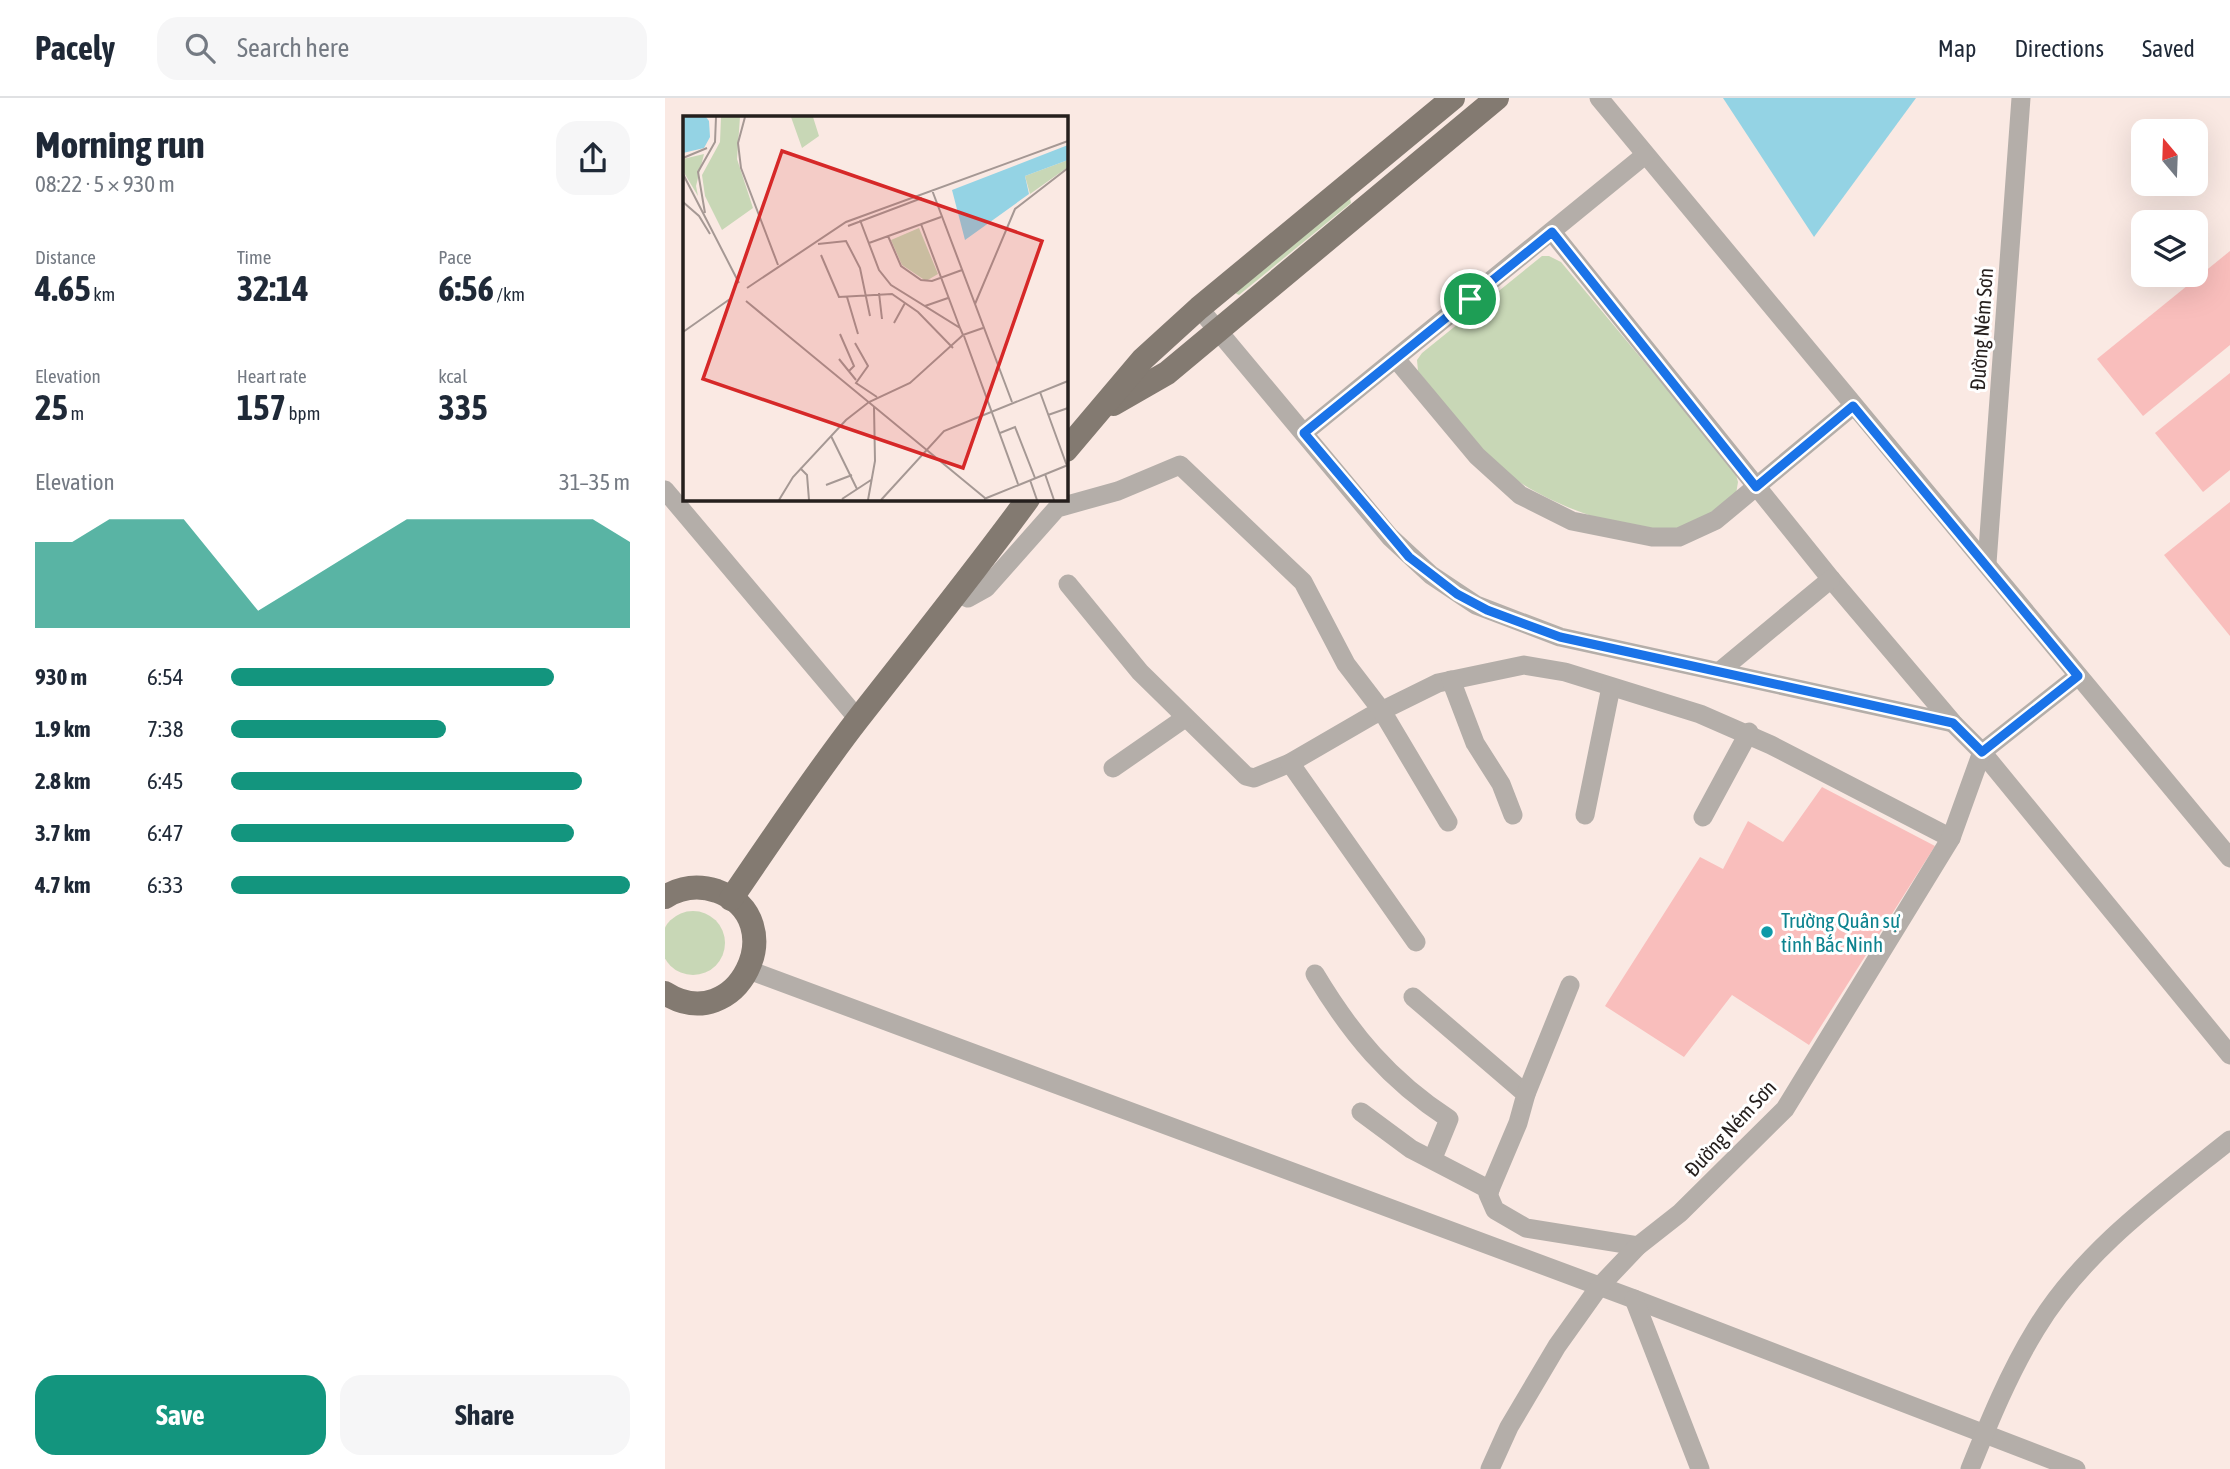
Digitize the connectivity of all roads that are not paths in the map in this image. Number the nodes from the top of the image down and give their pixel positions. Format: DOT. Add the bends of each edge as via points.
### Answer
graph roads {
  1 [pos="1453,98"];
  2 [pos="1497,98"];
  3 [pos="1599,98"];
  4 [pos="2021,98"];
  5 [pos="1645,155"];
  6 [pos="1371,165"];
  7 [pos="1390,187"];
  8 [pos="1552,232"];
  9 [pos="1199,308"];
  10 [pos="1218,330"];
  11 [pos="1396,359"];
  12 [pos="1853,406"];
  13 [pos="1097,414"];
  14 [pos="1304,433"];
  15 [pos="1067,449"];
  16 [pos="1756,487"];
  17 [pos="665,490"];
  18 [pos="1027,500"];
  19 [pos="1057,502"];
  20 [pos="1987,564"];
  21 [pos="1831,579"];
  22 [pos="1068,584"];
  23 [pos="959,594"];
  24 [pos="1720,671"];
  25 [pos="2078,676"];
  26 [pos="1451,680"];
  27 [pos="1611,687"];
  28 [pos="1382,711"];
  29 [pos="1185,718"];
  30 [pos="858,719"];
  31 [pos="1953,723"];
  32 [pos="1749,732"];
  33 [pos="1982,752"];
  34 [pos="1290,763"];
  35 [pos="1113,768"];
  36 [pos="1513,815"];
  37 [pos="1585,815"];
  38 [pos="1703,817"];
  39 [pos="1448,822"];
  40 [pos="1951,838"];
  41 [pos="2230,858"];
  42 [pos="670,890"];
  43 [pos="731,899"];
  44 [pos="1416,942"];
  45 [pos="749,970"];
  46 [pos="1315,974"];
  47 [pos="1570,985"];
  48 [pos="665,993"];
  49 [pos="1413,997"];
  50 [pos="2230,1055"];
  51 [pos="1526,1094"];
  52 [pos="1361,1112"];
  53 [pos="2230,1140"];
  54 [pos="1433,1158"];
  55 [pos="1490,1190"];
  56 [pos="1638,1246"];
  57 [pos="1599,1287"];
  58 [pos="1634,1299"];
  59 [pos="1984,1435"];
  60 [pos="1490,1469"];
  61 [pos="1700,1469"];
  62 [pos="1970,1469"];
  63 [pos="2076,1469"];
  1 -- 6 [label="main road"];
  2 -- 7 [label="main road"];
  3 -- 5 [label="street"];
  4 -- 20 [label="street, Đường Ném Sơn"];
  5 -- 8 [label="street"];
  5 -- 12 [label="street"];
  6 -- 7 [label="main road"];
  6 -- 9 [label="main road"];
  7 -- 10 [label="main road"];
  8 -- 11 [label="street"];
  8 -- 16 [label="street"];
  9 -- 10 [label="street"];
  9 -- 13 [label="main road" via="1143,359"];
  10 -- 13 [label="main road" via="1167,373"];
  10 -- 14 [label="street"];
  11 -- 14 [label="street"];
  11 -- 16 [label="street" via="1497,477 1530,501 1572,521 1652,537 1679,537 1716,520"];
  12 -- 16 [label="street"];
  12 -- 20 [label="street"];
  13 -- 15 [label="main road"];
  14 -- 24 [label="street" via="1409,557 1457,594 1504,618 1560,637"];
  16 -- 21 [label="street"];
  17 -- 30 [label="street"];
  18 -- 23 [label="main road"];
  19 -- 23 [label="street" via="986,588 968,598"];
  19 -- 28 [label="street" via="1118,491 1180,465 1303,582 1346,663"];
  20 -- 25 [label="street"];
  21 -- 24 [label="street"];
  21 -- 31 [label="street"];
  22 -- 29 [label="street" via="1140,672"];
  23 -- 30 [label="main road"];
  24 -- 31 [label="street"];
  25 -- 33 [label="street"];
  25 -- 41 [label="street"];
  26 -- 27 [label="street" via="1524,665"];
  26 -- 28 [label="street"];
  26 -- 36 [label="street" via="1475,743 1501,784"];
  27 -- 37 [label="street"];
  27 -- 40 [label="street" via="1700,714 1772,744"];
  28 -- 34 [label="street"];
  28 -- 39 [label="street"];
  29 -- 34 [label="street" via="1246,776 1254,778"];
  29 -- 35 [label="street"];
  30 -- 43 [label="main road"];
  31 -- 33 [label="street"];
  32 -- 38 [label="street"];
  33 -- 40 [label="street, Đường Ném Sơn"];
  33 -- 50 [label="street"];
  34 -- 44 [label="street"];
  40 -- 56 [label="street, Đường Ném Sơn" via="1786,1109 1680,1213"];
  42 -- 43 [label="main road" via="701,887"];
  43 -- 45 [label="main road" via="747,915 754,937"];
  45 -- 48 [label="main road" via="734,989 714,1000 691,1002"];
  45 -- 57 [label="street"];
  46 -- 54 [label="street" via="1344,1021 1405,1090 1449,1119"];
  47 -- 51 [label="street"];
  49 -- 51 [label="street"];
  51 -- 55 [label="street"];
  52 -- 54 [label="street" via="1411,1149"];
  53 -- 59 [label="street" via="2101,1248 2055,1302 2021,1356"];
  54 -- 55 [label="street"];
  55 -- 56 [label="street" via="1495,1210 1526,1228"];
  56 -- 57 [label="street, Đường Ném Sơn"];
  57 -- 58 [label="street"];
  57 -- 60 [label="street, Đường Ném Sơn" via="1557,1346"];
  58 -- 59 [label="street"];
  58 -- 61 [label="street"];
  59 -- 62 [label="street"];
  59 -- 63 [label="street"];
}
